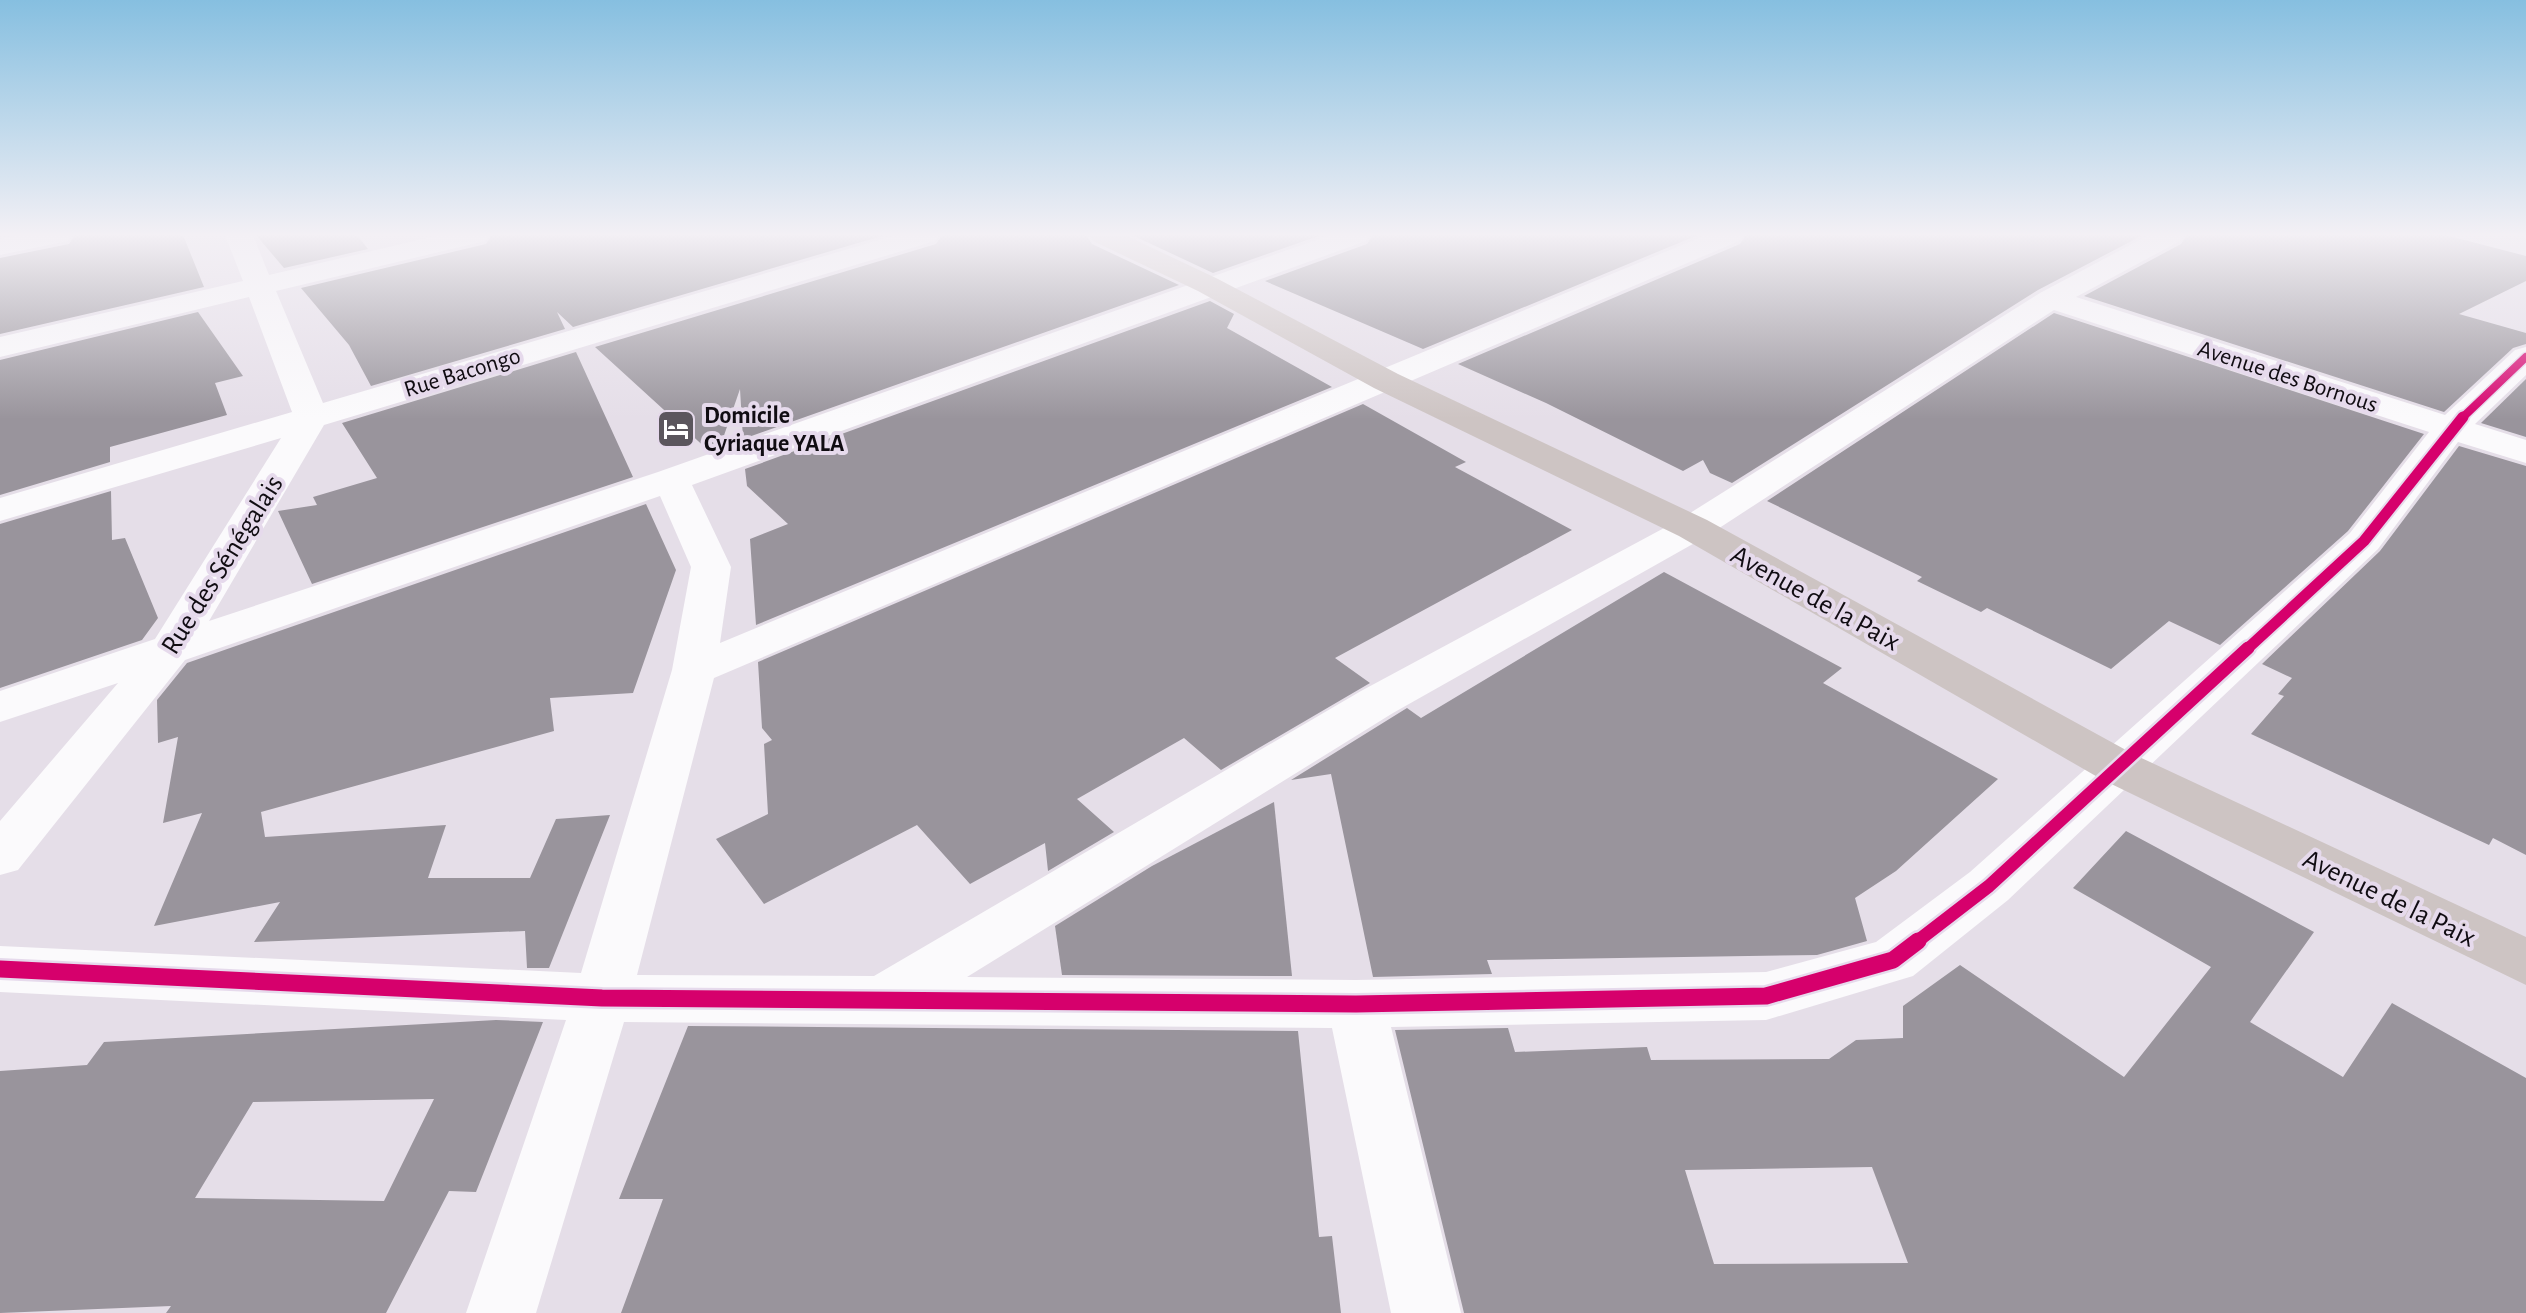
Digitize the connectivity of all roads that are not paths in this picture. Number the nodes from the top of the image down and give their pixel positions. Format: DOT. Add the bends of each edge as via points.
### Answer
graph roads {
  1 [pos="211,296"];
  2 [pos="267,296"];
  3 [pos="718,296"];
  4 [pos="1177,296"];
  5 [pos="1229,296"];
  6 [pos="1585,296"];
  7 [pos="2056,296"];
  8 [pos="2051,299"];
  9 [pos="0,347"];
  10 [pos="2526,357"];
  11 [pos="1386,381"];
  12 [pos="311,417"];
  13 [pos="2450,429"];
  14 [pos="2526,452"];
  15 [pos="671,480"];
  16 [pos="0,510"];
  17 [pos="1693,528"];
  18 [pos="173,646"];
  19 [pos="694,670"];
  20 [pos="0,707"];
  21 [pos="2118,767"];
  22 [pos="0,856"];
  23 [pos="2526,962"];
  24 [pos="0,969"];
  25 [pos="602,998"];
  26 [pos="884,999"];
  27 [pos="1356,1004"];
  28 [pos="501,1313"];
  29 [pos="1426,1313"];
  1 -- 9 [label="street"];
  2 -- 12 [label="street"];
  3 -- 12 [label="street, Rue Bacongo"];
  4 -- 15 [label="street"];
  5 -- 11 [label="main road, Avenue de la Paix"];
  6 -- 11 [label="street"];
  7 -- 8 [label="street"];
  8 -- 13 [label="street, Avenue des Bornous"];
  8 -- 17 [label="street"];
  10 -- 13 [label="street"];
  11 -- 17 [label="main road, Avenue de la Paix"];
  11 -- 19 [label="street"];
  12 -- 16 [label="street, Rue Bacongo"];
  12 -- 18 [label="street, Rue des Sénégalais"];
  13 -- 14 [label="street, Avenue des Bornous"];
  13 -- 21 [label="street" via="2364,541"];
  15 -- 18 [label="street"];
  15 -- 19 [label="street" via="711,567"];
  17 -- 21 [label="main road, Avenue de la Paix"];
  17 -- 26 [label="street" via="1377,702"];
  18 -- 20 [label="street"];
  18 -- 22 [label="street, Rue des Sénégalais"];
  19 -- 25 [label="street"];
  21 -- 23 [label="main road, Avenue de la Paix"];
  21 -- 27 [label="street" via="1989,886 1893,960 1766,996"];
  24 -- 25 [label="street"];
  25 -- 26 [label="street"];
  25 -- 28 [label="street"];
  26 -- 27 [label="street"];
  27 -- 29 [label="street"];
}
